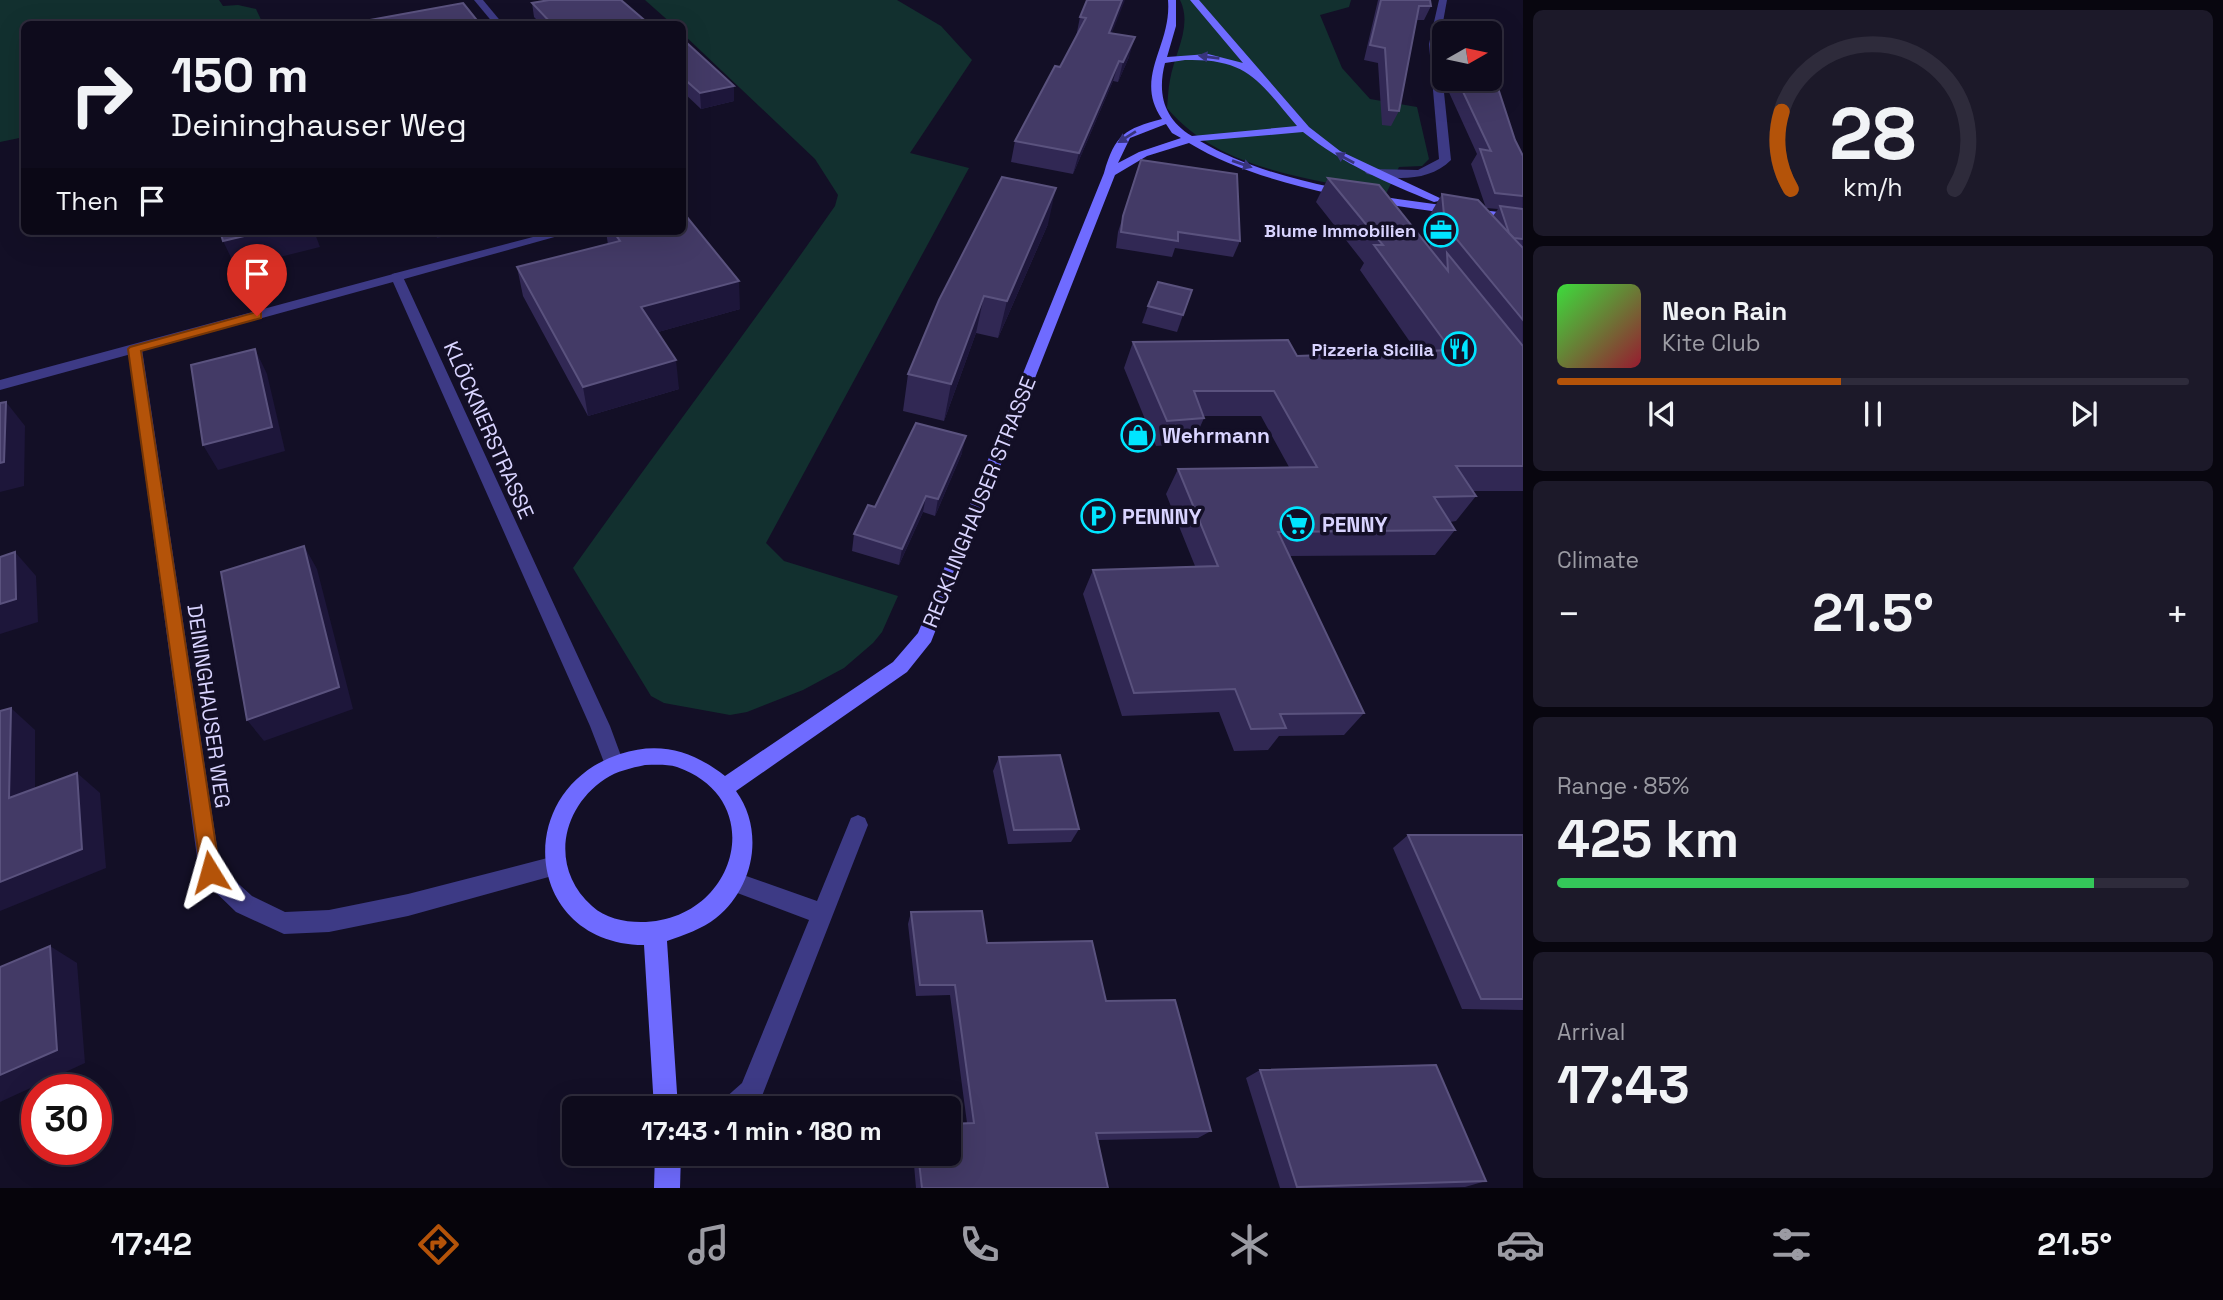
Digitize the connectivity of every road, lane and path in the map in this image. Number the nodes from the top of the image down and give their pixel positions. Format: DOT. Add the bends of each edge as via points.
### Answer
graph roads {
  1 [pos="478,0"];
  2 [pos="1172,0"];
  3 [pos="1194,0"];
  4 [pos="1443,0"];
  5 [pos="496,21"];
  6 [pos="1161,61"];
  7 [pos="1256,71"];
  8 [pos="1165,121"];
  9 [pos="1304,129"];
  10 [pos="1186,141"];
  11 [pos="1110,173"];
  12 [pos="1371,173"];
  13 [pos="1363,195"];
  14 [pos="1392,214"];
  15 [pos="1500,216"];
  16 [pos="1523,219"];
  17 [pos="554,235"];
  18 [pos="397,277"];
  19 [pos="135,349"];
  20 [pos="0,385"];
  21 [pos="614,764"];
  22 [pos="725,787"];
  23 [pos="858,825"];
  24 [pos="555,866"];
  25 [pos="732,881"];
  26 [pos="822,914"];
  27 [pos="654,933"];
  28 [pos="665,1096"];
  29 [pos="746,1096"];
  30 [pos="668,1166"];
  31 [pos="667,1188"];
  1 -- 5 [label="street"];
  2 -- 6 [label="main road" via="1172,20"];
  3 -- 7 [label="main road"];
  4 -- 12 [label="street" via="1434,44 1446,160 1432,172"];
  7 -- 6 [label="main road, one-way" via="1195,55"];
  6 -- 8 [label="main road" via="1155,89"];
  7 -- 9 [label="main road"];
  8 -- 10 [label="main road"];
  8 -- 11 [label="main road, RECKLINGHAUSER STRASSE, one-way" via="1126,135 1117,143"];
  9 -- 10 [label="main road"];
  12 -- 9 [label="main road, one-way"];
  10 -- 11 [label="main road" via="1143,154"];
  10 -- 13 [label="main road, one-way" via="1276,176"];
  11 -- 22 [label="main road, RECKLINGHAUSER STRASSE" via="925,637 900,667"];
  12 -- 15 [label="main road" via="1437,199"];
  13 -- 14 [label="street"];
  13 -- 15 [label="main road"];
  15 -- 16 [label="main road"];
  17 -- 18 [label="street"];
  18 -- 19 [label="street"];
  18 -- 21 [label="street, KLÖCKNERSTRASSE"];
  19 -- 20 [label="street"];
  19 -- 24 [label="street, DEININGHAUSER WEG" via="210,872 244,904 284,923 329,921 408,905"];
  21 -- 22 [label="main road" via="645,756 675,758 703,768"];
  21 -- 24 [label="main road" via="573,795 560,817 553,841"];
  22 -- 25 [label="main road" via="743,831 742,857"];
  23 -- 26 [label="street"];
  24 -- 27 [label="main road" via="563,890 579,910 600,925 627,933"];
  25 -- 26 [label="street"];
  25 -- 27 [label="main road" via="713,906 686,924"];
  26 -- 29 [label="street"];
  27 -- 28 [label="main road"];
  30 -- 31 [label="main road"];
}
